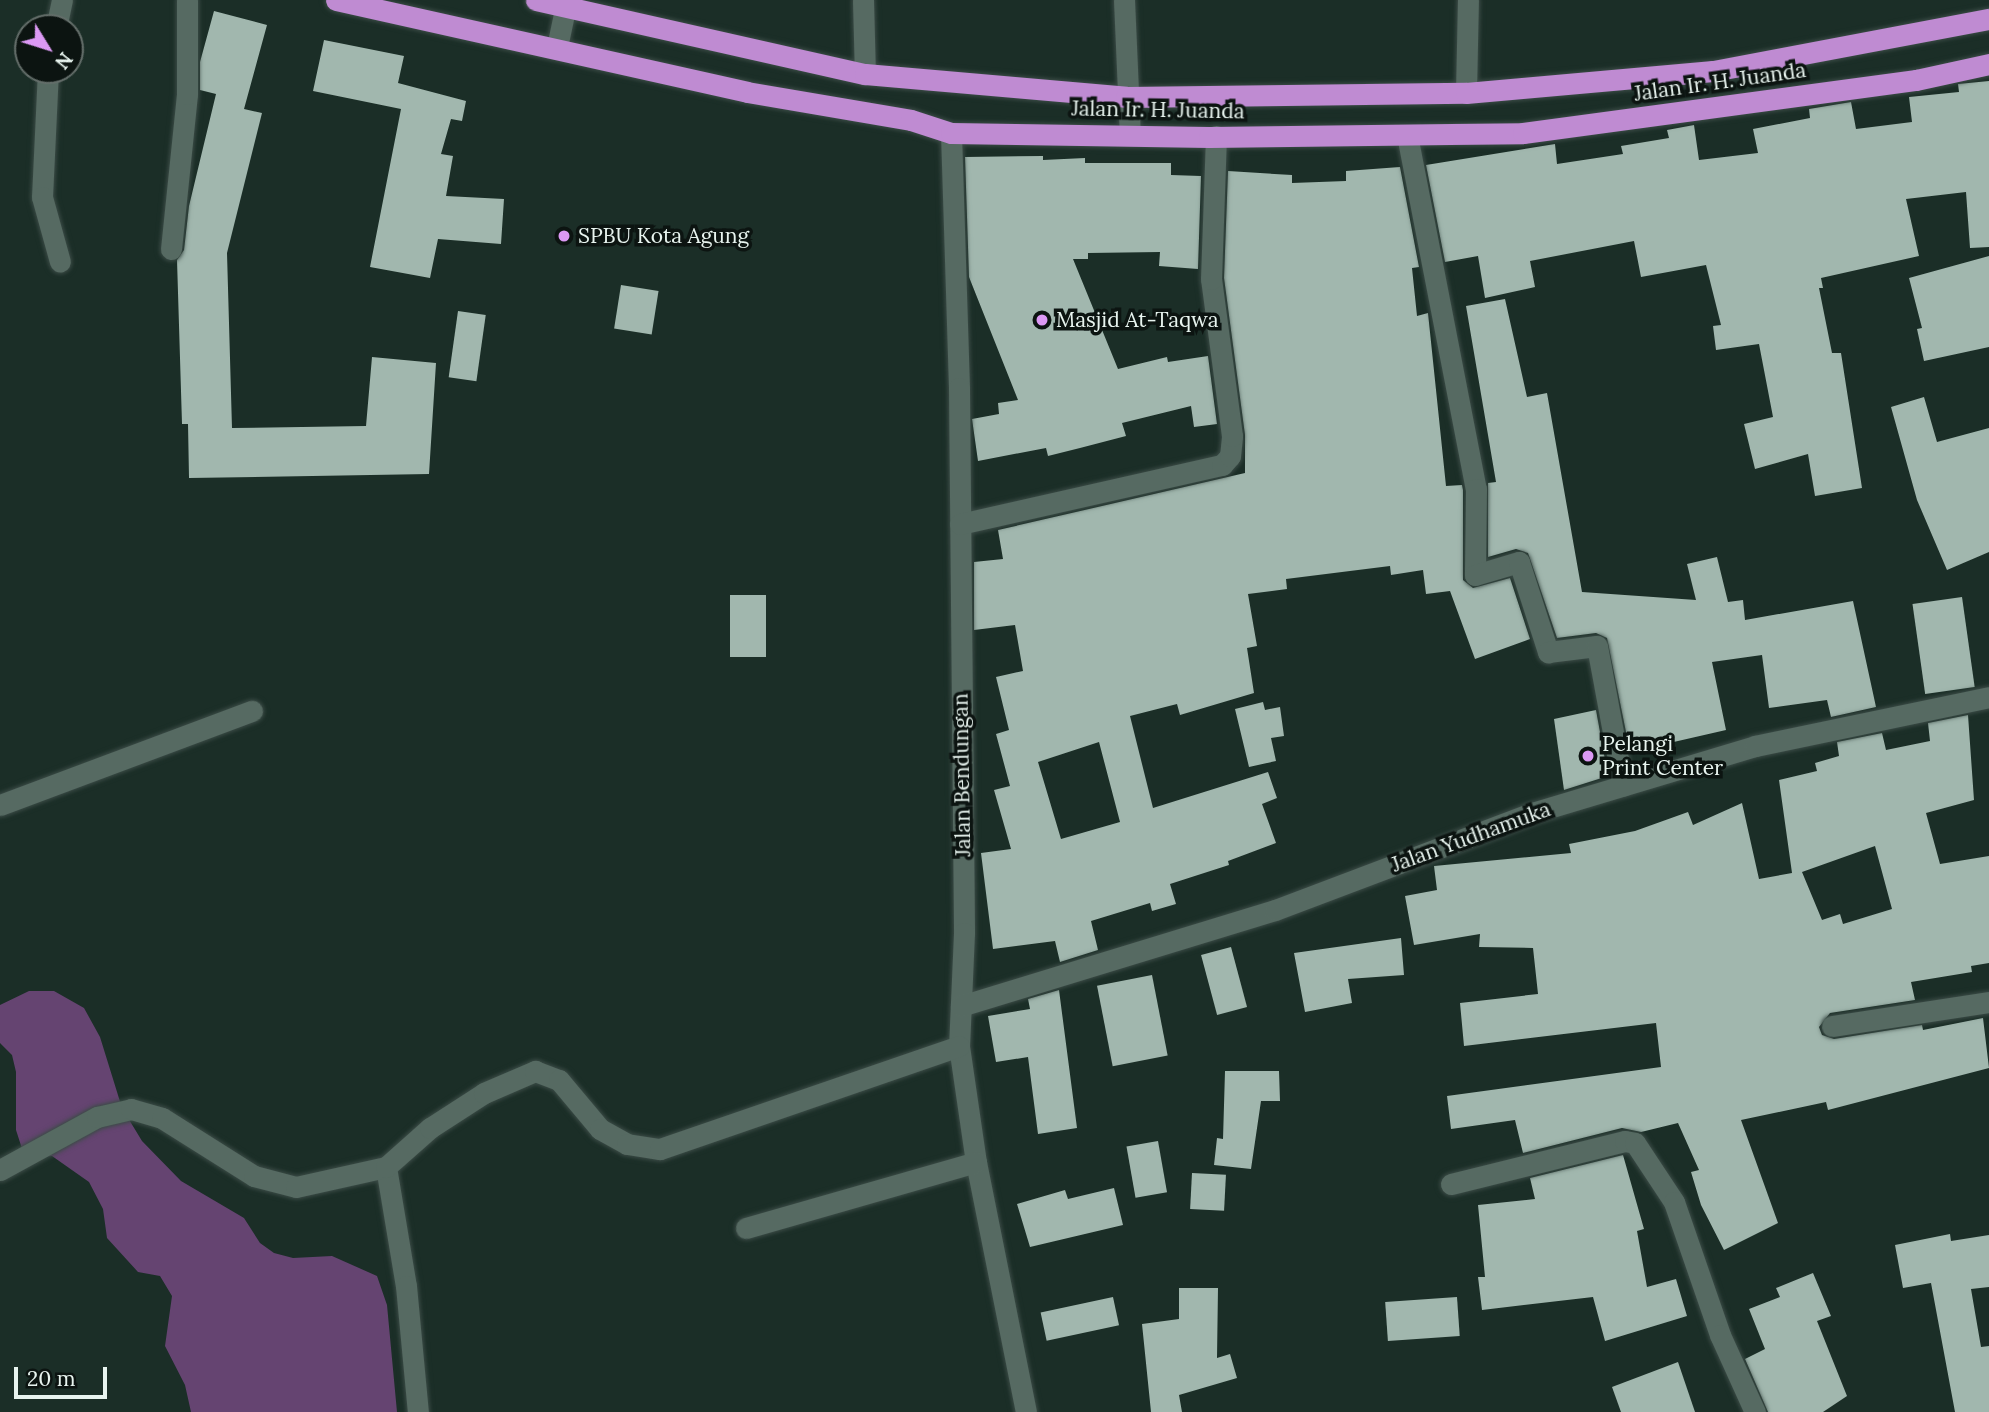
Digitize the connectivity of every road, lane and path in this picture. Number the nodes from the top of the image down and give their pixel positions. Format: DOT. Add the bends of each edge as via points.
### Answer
graph roads {
  1 [pos="187,0"];
  2 [pos="336,0"];
  3 [pos="536,0"];
  4 [pos="863,0"];
  5 [pos="1124,0"];
  6 [pos="1468,0"];
  7 [pos="566,3"];
  8 [pos="1989,19"];
  9 [pos="557,47"];
  10 [pos="1989,64"];
  11 [pos="865,74"];
  12 [pos="47,84"];
  13 [pos="1466,93"];
  14 [pos="1126,97"];
  15 [pos="951,133"];
  16 [pos="1130,135"];
  17 [pos="1407,135"];
  18 [pos="1216,136"];
  19 [pos="171,249"];
  20 [pos="60,262"];
  21 [pos="960,524"];
  22 [pos="1989,696"];
  23 [pos="251,711"];
  24 [pos="1623,786"];
  25 [pos="0,805"];
  26 [pos="1989,1002"];
  27 [pos="961,1006"];
  28 [pos="1832,1026"];
  29 [pos="959,1046"];
  30 [pos="976,1162"];
  31 [pos="386,1167"];
  32 [pos="0,1170"];
  33 [pos="1451,1184"];
  34 [pos="746,1228"];
  35 [pos="1018,1411"];
  36 [pos="418,1412"];
  37 [pos="1755,1412"];
  1 -- 19 [label="street" via="187,94"];
  2 -- 9 [label="highway, Jalan Ir. H. Juanda"];
  3 -- 7 [label="highway, Jalan Ir. H. Juanda"];
  4 -- 11 [label="street"];
  5 -- 14 [label="street"];
  6 -- 13 [label="street"];
  7 -- 9 [label="street"];
  7 -- 11 [label="highway, Jalan Ir. H. Juanda"];
  8 -- 13 [label="highway, Jalan Ir. H. Juanda" via="1713,71"];
  9 -- 15 [label="highway, Jalan Ir. H. Juanda"];
  10 -- 17 [label="highway, Jalan Ir. H. Juanda" via="1916,80 1523,133"];
  11 -- 14 [label="highway, Jalan Ir. H. Juanda"];
  12 -- 20 [label="street" via="42,197"];
  13 -- 14 [label="highway, Jalan Ir. H. Juanda"];
  14 -- 16 [label="street"];
  15 -- 16 [label="highway, Jalan Ir. H. Juanda"];
  15 -- 21 [label="street, Jalan Bendungan"];
  16 -- 18 [label="highway, Jalan Ir. H. Juanda"];
  17 -- 18 [label="highway, Jalan Ir. H. Juanda"];
  17 -- 24 [label="street" via="1476,489 1475,576 1519,562 1548,652 1597,646"];
  18 -- 21 [label="street" via="1211,279 1232,436 1230,456 1222,465"];
  21 -- 27 [label="street, Jalan Bendungan"];
  22 -- 24 [label="street, Jalan Yudhamuka" via="1755,746"];
  23 -- 25 [label="street"];
  24 -- 27 [label="street, Jalan Yudhamuka" via="1532,813 1275,909"];
  26 -- 28 [label="street"];
  27 -- 29 [label="street, Jalan Bendungan"];
  29 -- 30 [label="street, Jalan Bendungan"];
  29 -- 31 [label="street" via="660,1149 627,1144 600,1129 559,1080 535,1071 473,1100 430,1128"];
  30 -- 34 [label="street"];
  30 -- 35 [label="street, Jalan Bendungan"];
  31 -- 32 [label="street" via="296,1187 254,1176 162,1118 131,1109 97,1117"];
  31 -- 36 [label="street" via="406,1286"];
  33 -- 37 [label="street" via="1625,1141 1635,1143 1674,1202 1720,1335"];
}
